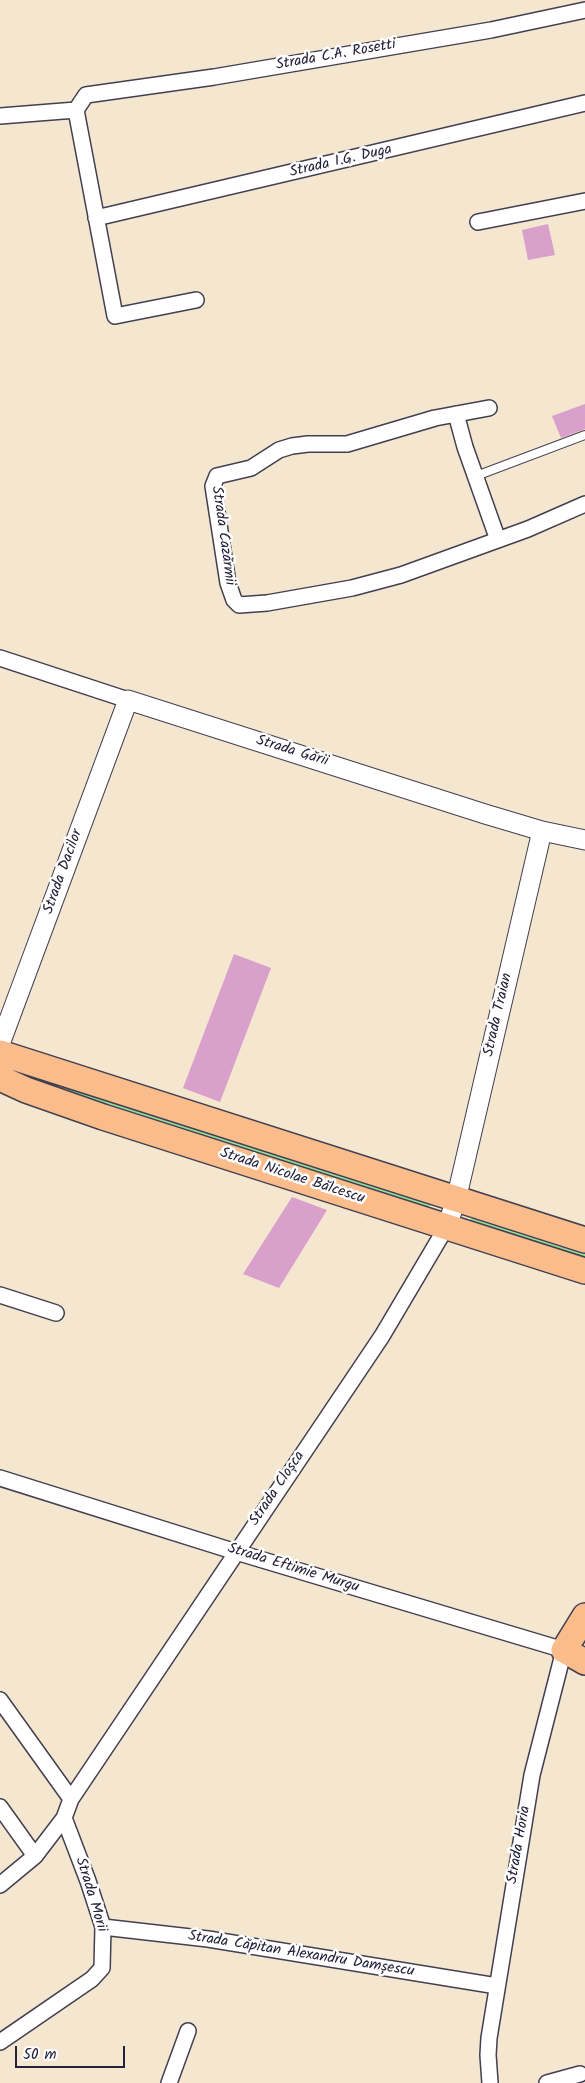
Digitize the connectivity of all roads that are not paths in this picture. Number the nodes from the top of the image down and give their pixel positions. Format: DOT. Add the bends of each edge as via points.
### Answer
graph roads {
  1 [pos="585,10"];
  2 [pos="585,103"];
  3 [pos="76,110"];
  4 [pos="0,116"];
  5 [pos="585,201"];
  6 [pos="96,218"];
  7 [pos="478,222"];
  8 [pos="196,300"];
  9 [pos="490,408"];
  10 [pos="456,414"];
  11 [pos="585,435"];
  12 [pos="476,476"];
  13 [pos="585,504"];
  14 [pos="498,540"];
  15 [pos="0,658"];
  16 [pos="128,700"];
  17 [pos="542,831"];
  18 [pos="585,840"];
  19 [pos="0,1044"];
  20 [pos="0,1053"];
  21 [pos="0,1078"];
  22 [pos="456,1200"];
  23 [pos="448,1226"];
  24 [pos="585,1240"];
  25 [pos="585,1271"];
  26 [pos="0,1295"];
  27 [pos="56,1313"];
  28 [pos="0,1478"];
  29 [pos="236,1552"];
  30 [pos="585,1616"];
  31 [pos="564,1650"];
  32 [pos="585,1662"];
  33 [pos="0,1700"];
  34 [pos="71,1799"];
  35 [pos="0,1807"];
  36 [pos="64,1818"];
  37 [pos="35,1856"];
  38 [pos="0,1885"];
  39 [pos="103,1927"];
  40 [pos="498,1986"];
  41 [pos="188,2031"];
  42 [pos="0,2042"];
  43 [pos="582,2072"];
  44 [pos="169,2083"];
  45 [pos="490,2083"];
  46 [pos="547,2083"];
  47 [pos="566,2083"];
  1 -- 3 [label="street, Strada C.A. Rosetti" via="214,77 86,95"];
  2 -- 6 [label="street, Strada I.G. Duga"];
  3 -- 4 [label="street"];
  3 -- 6 [label="street"];
  5 -- 7 [label="street"];
  6 -- 8 [label="street" via="115,316"];
  9 -- 10 [label="street, Strada Cazărmii"];
  10 -- 12 [label="street"];
  10 -- 14 [label="street, Strada Cazărmii" via="346,444 292,446 279,450 251,468 217,476 213,486 230,593 239,605 309,596 401,575"];
  11 -- 12 [label="lane"];
  12 -- 14 [label="street"];
  13 -- 14 [label="street, Strada Cazărmii"];
  15 -- 16 [label="street, Strada Gării"];
  16 -- 17 [label="street, Strada Gării"];
  16 -- 19 [label="street, Strada Dacilor"];
  17 -- 18 [label="street, Strada Gării"];
  17 -- 22 [label="street, Strada Traian"];
  20 -- 22 [label="main road, Strada Nicolae Bălcescu"];
  21 -- 23 [label="main road, Strada Nicolae Bălcescu" via="103,1117"];
  22 -- 23 [label="street, Strada Traian"];
  22 -- 24 [label="main road, Strada Nicolae Bălcescu"];
  23 -- 25 [label="main road, Strada Nicolae Bălcescu"];
  23 -- 29 [label="street, Strada Cloșca" via="382,1336"];
  26 -- 27 [label="street"];
  28 -- 29 [label="street, Strada Eftimie Murgu"];
  29 -- 31 [label="street, Strada Eftimie Murgu"];
  29 -- 34 [label="street, Strada Cloșca"];
  30 -- 31 [label="main road, Strada Horia"];
  31 -- 32 [label="main road, Strada Eftimie Murgu"];
  31 -- 40 [label="street, Strada Horia" via="532,1775"];
  33 -- 34 [label="street"];
  34 -- 36 [label="street"];
  35 -- 37 [label="street"];
  36 -- 37 [label="street"];
  36 -- 39 [label="street, Strada Morii"];
  37 -- 38 [label="street"];
  39 -- 40 [label="street, Strada Căpitan Alexandru Damșescu" via="208,1939"];
  39 -- 42 [label="street, Strada Morii" via="103,1961 98,1974"];
  40 -- 45 [label="street, Strada Horia" via="489,2038"];
  41 -- 44 [label="street"];
  43 -- 46 [label="street"];
  43 -- 47 [label="street"];
}
